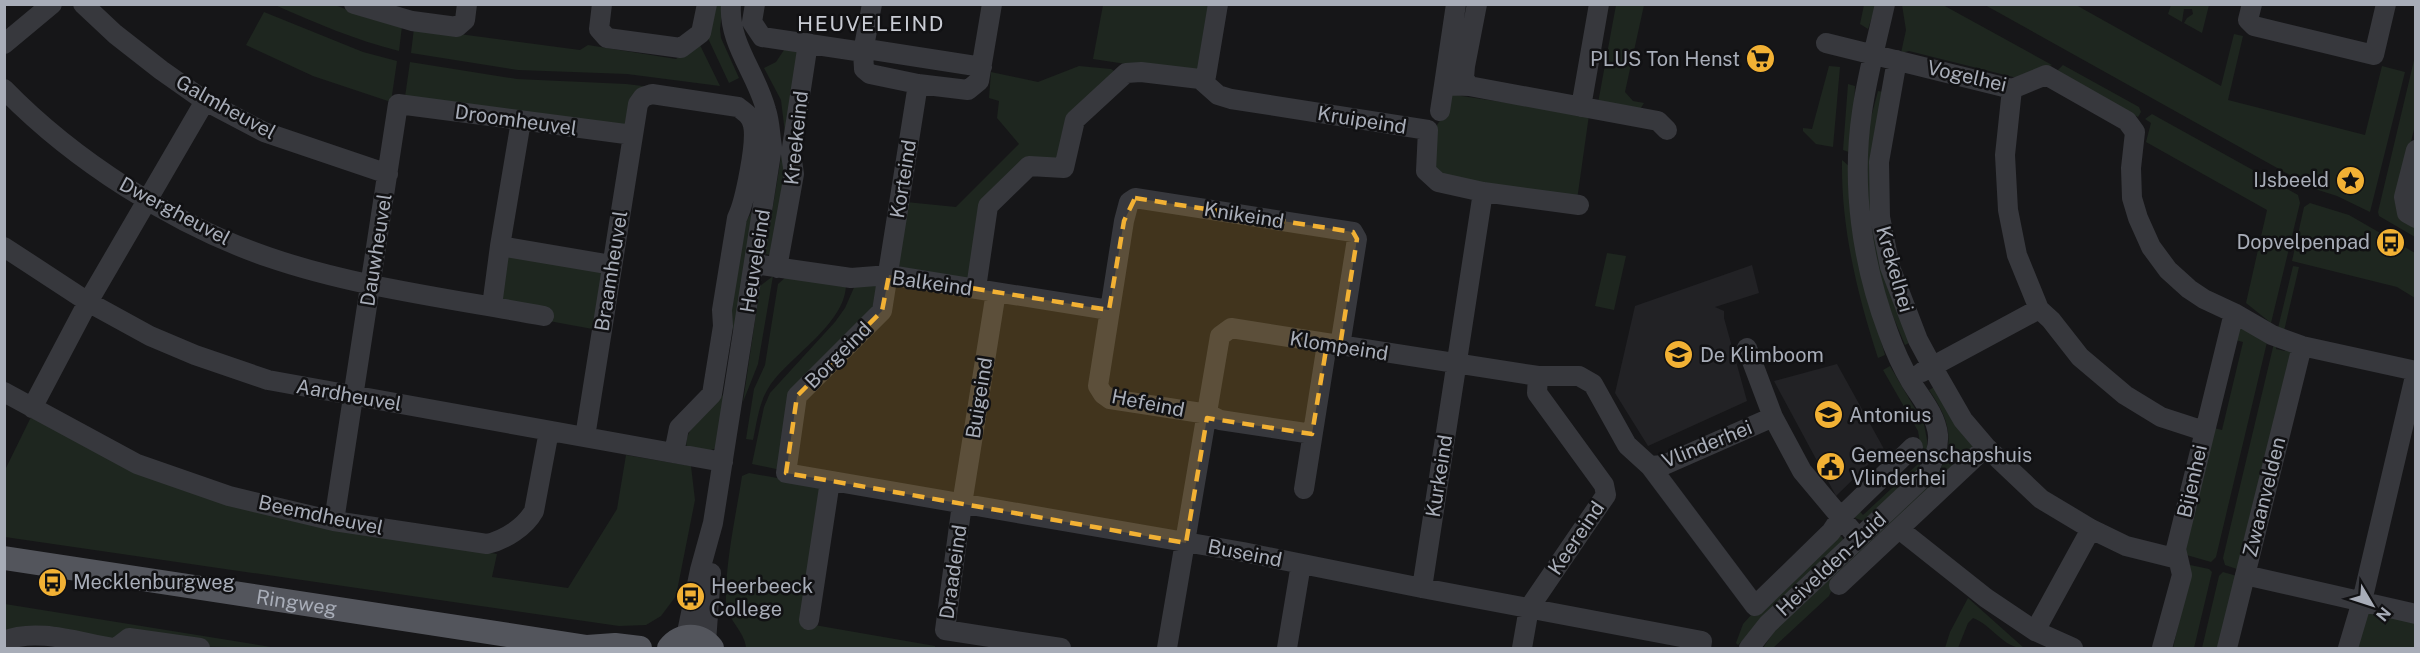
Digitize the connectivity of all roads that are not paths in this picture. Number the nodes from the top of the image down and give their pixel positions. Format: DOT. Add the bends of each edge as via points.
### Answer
graph roads {
  1 [pos="52,4"];
  2 [pos="83,4"];
  3 [pos="354,4"];
  4 [pos="467,4"];
  5 [pos="602,4"];
  6 [pos="707,4"];
  7 [pos="731,4"];
  8 [pos="755,4"];
  9 [pos="872,4"];
  10 [pos="992,4"];
  11 [pos="1218,4"];
  12 [pos="1456,4"];
  13 [pos="1477,4"];
  14 [pos="1599,4"];
  15 [pos="1885,4"];
  16 [pos="2386,4"];
  17 [pos="2250,12"];
  18 [pos="1826,43"];
  19 [pos="4,44"];
  20 [pos="808,44"];
  21 [pos="863,52"];
  22 [pos="1874,54"];
  23 [pos="1897,60"];
  24 [pos="980,74"];
  25 [pos="1200,79"];
  26 [pos="918,84"];
  27 [pos="1444,85"];
  28 [pos="1469,87"];
  29 [pos="4,89"];
  30 [pos="2012,89"];
  31 [pos="206,101"];
  32 [pos="398,104"];
  33 [pos="1587,108"];
  34 [pos="1440,111"];
  35 [pos="521,121"];
  36 [pos="1667,130"];
  37 [pos="633,135"];
  38 [pos="2415,150"];
  39 [pos="388,174"];
  40 [pos="1483,192"];
  41 [pos="147,200"];
  42 [pos="1579,205"];
  43 [pos="2415,218"];
  44 [pos="500,246"];
  45 [pos="4,247"];
  46 [pos="754,264"];
  47 [pos="612,265"];
  48 [pos="777,268"];
  49 [pos="889,275"];
  50 [pos="371,283"];
  51 [pos="976,288"];
  52 [pos="996,292"];
  53 [pos="88,302"];
  54 [pos="492,306"];
  55 [pos="2040,309"];
  56 [pos="1109,310"];
  57 [pos="2234,313"];
  58 [pos="544,316"];
  59 [pos="1334,345"];
  60 [pos="2302,346"];
  61 [pos="1746,348"];
  62 [pos="1456,364"];
  63 [pos="1932,366"];
  64 [pos="2415,371"];
  65 [pos="1538,376"];
  66 [pos="1910,380"];
  67 [pos="4,392"];
  68 [pos="353,396"];
  69 [pos="32,408"];
  70 [pos="1208,414"];
  71 [pos="1773,417"];
  72 [pos="549,431"];
  73 [pos="2204,431"];
  74 [pos="1312,434"];
  75 [pos="585,438"];
  76 [pos="1913,447"];
  77 [pos="1986,447"];
  78 [pos="674,453"];
  79 [pos="723,462"];
  80 [pos="1650,466"];
  81 [pos="786,472"];
  82 [pos="830,481"];
  83 [pos="1304,489"];
  84 [pos="962,504"];
  85 [pos="1841,517"];
  86 [pos="334,521"];
  87 [pos="1899,529"];
  88 [pos="2091,529"];
  89 [pos="1858,538"];
  90 [pos="1186,543"];
  91 [pos="4,558"];
  92 [pos="2178,559"];
  93 [pos="1301,564"];
  94 [pos="2244,575"];
  95 [pos="1839,585"];
  96 [pos="1422,588"];
  97 [pos="2362,601"];
  98 [pos="1529,608"];
  99 [pos="2415,614"];
  100 [pos="809,620"];
  101 [pos="2035,631"];
  102 [pos="4,640"];
  103 [pos="693,644"];
  104 [pos="1701,645"];
  105 [pos="114,648"];
  106 [pos="200,648"];
  107 [pos="589,648"];
  108 [pos="640,648"];
  109 [pos="1061,648"];
  110 [pos="1167,648"];
  111 [pos="1287,648"];
  112 [pos="1522,648"];
  113 [pos="1749,648"];
  114 [pos="2073,648"];
  115 [pos="2162,648"];
  116 [pos="2226,648"];
  117 [pos="2348,648"];
  1 -- 19 [label="street"];
  2 -- 31 [label="street, Galmheuvel" via="115,34"];
  3 -- 4 [label="street" via="412,21 457,27 465,20"];
  5 -- 6 [label="street" via="599,29 607,38 681,48 701,33"];
  7 -- 46 [label="street, Heuveleind" via="736,39 766,109 772,147"];
  8 -- 20 [label="street" via="752,22 762,37"];
  9 -- 21 [label="street"];
  10 -- 24 [label="street"];
  11 -- 25 [label="street" via="1206,76"];
  12 -- 27 [label="street"];
  13 -- 28 [label="street" via="1464,78"];
  14 -- 33 [label="street"];
  15 -- 22 [label="street, Heivelden-Zuid"];
  16 -- 17 [label="street" via="2374,55 2254,26"];
  18 -- 22 [label="street, Vogelhei"];
  20 -- 21 [label="street"];
  20 -- 48 [label="street, Kreekeind" via="791,154 794,174"];
  21 -- 24 [label="street" via="873,50"];
  21 -- 26 [label="street" via="864,69 870,74"];
  22 -- 23 [label="street, Vogelhei"];
  22 -- 66 [label="street, Heivelden-Zuid" via="1857,163 1864,246 1885,323"];
  23 -- 30 [label="street, Vogelhei"];
  23 -- 63 [label="street, Krekelhei" via="1879,162 1881,217 1890,267"];
  24 -- 26 [label="street" via="968,90"];
  25 -- 40 [label="street, Kruipeind" via="1218,95 1231,99 1428,130 1426,171 1438,182"];
  25 -- 51 [label="street" via="1126,72 1075,120 1064,168 1029,166 988,206"];
  26 -- 49 [label="street, Korteind"];
  27 -- 28 [label="street"];
  27 -- 34 [label="street"];
  28 -- 33 [label="street"];
  29 -- 41 [label="street, Dwergheuvel" via="75,152"];
  30 -- 55 [label="street" via="2006,155 2008,210 2017,255"];
  30 -- 57 [label="street, Vogelhei" via="2046,75 2127,121 2135,132 2132,198 2151,247 2189,289"];
  31 -- 39 [label="street, Galmheuvel" via="264,132"];
  31 -- 41 [label="street"];
  32 -- 35 [label="street, Droomheuvel"];
  32 -- 39 [label="street, Dauwheuvel"];
  33 -- 36 [label="street" via="1658,121"];
  35 -- 37 [label="street, Droomheuvel"];
  35 -- 44 [label="street"];
  37 -- 47 [label="street, Braamheuvel"];
  37 -- 78 [label="street, Braamheuvel" via="638,104 652,94 738,107 748,114 753,125 712,394 679,428"];
  38 -- 43 [label="street" via="2404,197 2407,213"];
  39 -- 50 [label="street, Dauwheuvel"];
  40 -- 42 [label="street"];
  40 -- 62 [label="street, Kurkeind"];
  41 -- 50 [label="street, Dwergheuvel" via="267,257"];
  41 -- 53 [label="street"];
  44 -- 47 [label="street"];
  44 -- 54 [label="street"];
  45 -- 53 [label="street, Aardheuvel"];
  46 -- 48 [label="street, Balkeind"];
  46 -- 79 [label="street, Heuveleind"];
  47 -- 75 [label="street, Braamheuvel"];
  48 -- 49 [label="street, Balkeind" via="851,278"];
  49 -- 51 [label="street, Balkeind"];
  49 -- 81 [label="street, Borgeind" via="882,311 797,396"];
  50 -- 54 [label="street, Dwergheuvel"];
  50 -- 68 [label="street, Dauwheuvel"];
  51 -- 52 [label="street, Balkeind"];
  52 -- 56 [label="street, Balkeind"];
  52 -- 84 [label="street, Buigeind"];
  53 -- 68 [label="street, Aardheuvel" via="195,355 268,380"];
  53 -- 69 [label="street"];
  54 -- 58 [label="street, Dwergheuvel"];
  55 -- 63 [label="street"];
  55 -- 73 [label="street" via="2080,357 2125,395 2161,417"];
  56 -- 59 [label="street, Knikeind" via="1124,221 1129,202 1135,198 1341,230 1353,232 1357,239"];
  56 -- 70 [label="street, Hefeind" via="1098,387 1103,394 1110,399"];
  57 -- 60 [label="street, Vogelhei" via="2272,335"];
  57 -- 73 [label="street, Bijenhei"];
  59 -- 62 [label="street, Klompeind"];
  59 -- 70 [label="street, Klompeind" via="1231,328 1220,336"];
  59 -- 74 [label="street"];
  60 -- 64 [label="street, Vogelhei"];
  60 -- 94 [label="street, Zwaanvelden"];
  61 -- 71 [label="street"];
  62 -- 65 [label="street, Klompeind"];
  62 -- 96 [label="street, Kurkeind"];
  63 -- 66 [label="street"];
  63 -- 77 [label="street, Krekelhei" via="1963,420"];
  64 -- 97 [label="street"];
  65 -- 80 [label="street, Vlinderhei" via="1579,376 1593,384 1627,445"];
  65 -- 98 [label="street, Keereind" via="1537,393 1604,484 1606,495"];
  66 -- 89 [label="street, Heivelden-Zuid" via="1931,413 1938,434 1936,453 1927,474"];
  67 -- 69 [label="street, Beemdheuvel"];
  68 -- 72 [label="street, Aardheuvel"];
  68 -- 86 [label="street, Dauwheuvel"];
  69 -- 86 [label="street, Beemdheuvel" via="137,464 229,496"];
  70 -- 74 [label="street, Hefeind" via="1220,420"];
  70 -- 90 [label="street, Klompeind"];
  71 -- 80 [label="street, Vlinderhei" via="1664,465"];
  71 -- 85 [label="street, Vlinderhei" via="1802,471"];
  72 -- 75 [label="street, Aardheuvel"];
  72 -- 86 [label="street, Beemdheuvel" via="534,511 529,520 499,542 487,544"];
  73 -- 92 [label="street, Bijenhei" via="2176,549"];
  74 -- 83 [label="street"];
  75 -- 78 [label="street, Aardheuvel"];
  76 -- 85 [label="street"];
  77 -- 87 [label="street"];
  77 -- 88 [label="street, Krekelhei" via="2041,499"];
  78 -- 79 [label="street, Aardheuvel"];
  79 -- 103 [label="street, Heuveleind"];
  80 -- 85 [label="street" via="1755,606 1831,532"];
  81 -- 82 [label="street, Buseind"];
  82 -- 84 [label="street, Buseind"];
  82 -- 100 [label="street"];
  84 -- 90 [label="street, Buseind"];
  84 -- 109 [label="street, Draadeind" via="945,630"];
  85 -- 89 [label="street, Vlinderhei"];
  87 -- 95 [label="street"];
  87 -- 101 [label="street"];
  88 -- 92 [label="street, Krekelhei" via="2126,546"];
  88 -- 101 [label="street"];
  89 -- 113 [label="street, Heivelden-Zuid" via="1768,624"];
  90 -- 93 [label="street, Buseind"];
  90 -- 110 [label="street"];
  91 -- 107 [label="main road, Ringweg"];
  92 -- 115 [label="street, Bijenhei" via="2181,575"];
  93 -- 96 [label="street, Buseind"];
  93 -- 111 [label="street"];
  94 -- 97 [label="street"];
  94 -- 116 [label="street, Zwaanvelden"];
  96 -- 98 [label="street, Buseind"];
  97 -- 99 [label="street"];
  97 -- 117 [label="street"];
  98 -- 104 [label="street, Buseind"];
  98 -- 112 [label="street"];
  101 -- 114 [label="street"];
  102 -- 105 [label="street" via="37,635"];
  105 -- 106 [label="street" via="129,638"];
  107 -- 108 [label="main road, Ringweg"];
}
